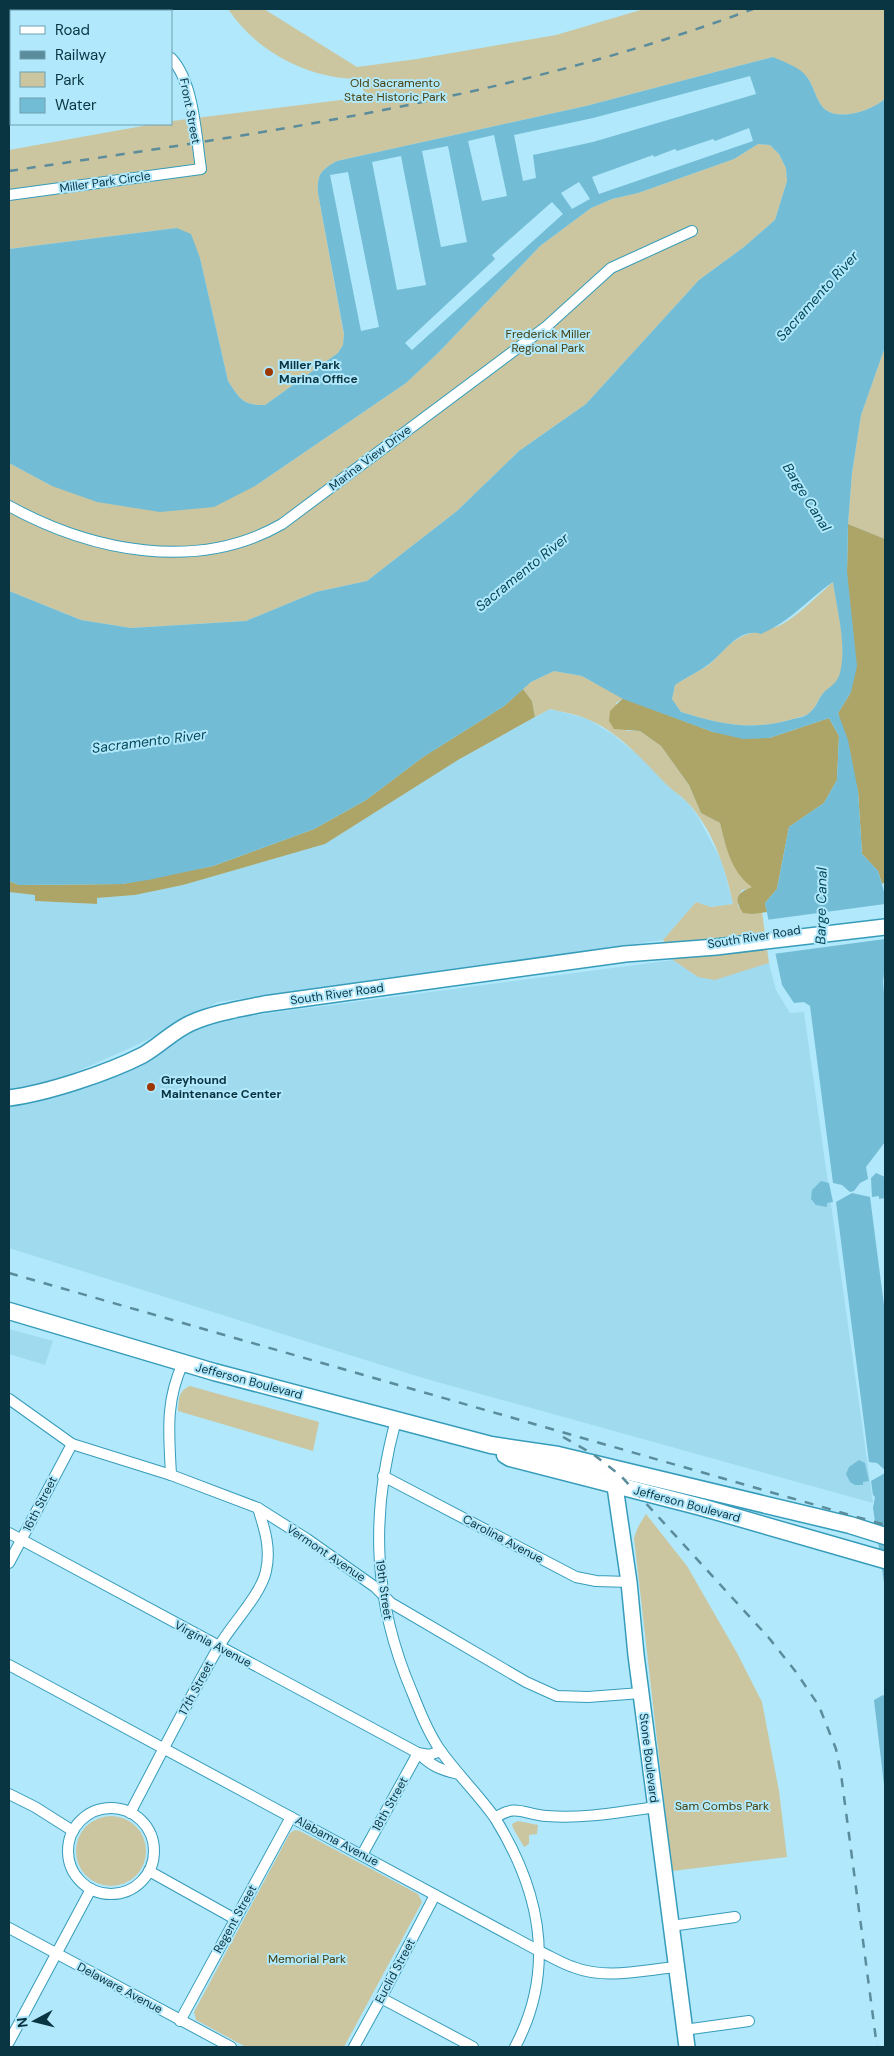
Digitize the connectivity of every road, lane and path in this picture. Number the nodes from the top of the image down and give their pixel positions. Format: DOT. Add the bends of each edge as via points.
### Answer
graph roads {
  1 [pos="172,59"];
  2 [pos="201,169"];
  3 [pos="9,195"];
  4 [pos="692,231"];
  5 [pos="9,506"];
  6 [pos="885,918"];
  7 [pos="885,927"];
  8 [pos="715,944"];
  9 [pos="9,1098"];
  10 [pos="9,1311"];
  11 [pos="183,1363"];
  12 [pos="9,1400"];
  13 [pos="396,1420"];
  14 [pos="72,1444"];
  15 [pos="171,1475"];
  16 [pos="383,1476"];
  17 [pos="614,1476"];
  18 [pos="258,1508"];
  19 [pos="9,1533"];
  20 [pos="885,1536"];
  21 [pos="22,1540"];
  22 [pos="880,1558"];
  23 [pos="9,1563"];
  24 [pos="629,1582"];
  25 [pos="383,1594"];
  26 [pos="218,1647"];
  27 [pos="9,1664"];
  28 [pos="641,1693"];
  29 [pos="164,1749"];
  30 [pos="441,1750"];
  31 [pos="418,1753"];
  32 [pos="458,1774"];
  33 [pos="9,1794"];
  34 [pos="656,1807"];
  35 [pos="130,1813"];
  36 [pos="291,1817"];
  37 [pos="495,1818"];
  38 [pos="73,1831"];
  39 [pos="362,1855"];
  40 [pos="149,1871"];
  41 [pos="91,1889"];
  42 [pos="435,1895"];
  43 [pos="735,1917"];
  44 [pos="235,1918"];
  45 [pos="671,1926"];
  46 [pos="9,1928"];
  47 [pos="539,1951"];
  48 [pos="55,1953"];
  49 [pos="676,1967"];
  50 [pos="382,1998"];
  51 [pos="180,2021"];
  52 [pos="749,2022"];
  53 [pos="684,2030"];
  54 [pos="9,2042"];
  55 [pos="231,2047"];
  56 [pos="354,2047"];
  57 [pos="473,2047"];
  58 [pos="514,2047"];
  59 [pos="687,2047"];
  1 -- 2 [label="street, Front Street" via="187,84"];
  2 -- 3 [label="street, Miller Park Circle"];
  4 -- 5 [label="street, Marina View Drive" via="611,268 539,331 282,524 248,541 207,550 130,548 76,536"];
  6 -- 8 [label="street, South River Road"];
  7 -- 8 [label="street, South River Road"];
  8 -- 9 [label="street, South River Road" via="223,1012 189,1024 142,1055 89,1077 27,1096"];
  10 -- 11 [label="main road, Jefferson Boulevard"];
  11 -- 13 [label="main road, Jefferson Boulevard"];
  11 -- 15 [label="street" via="170,1400"];
  12 -- 14 [label="street, Vermont Avenue"];
  13 -- 16 [label="street, 19th Street"];
  13 -- 17 [label="main road, Jefferson Boulevard" via="491,1445 558,1455"];
  14 -- 15 [label="street, Vermont Avenue"];
  14 -- 21 [label="street, 16th Street"];
  15 -- 18 [label="street, Vermont Avenue"];
  16 -- 24 [label="street, Carolina Avenue" via="576,1577"];
  16 -- 25 [label="street, 19th Street" via="379,1529"];
  17 -- 20 [label="main road, Jefferson Boulevard" via="850,1525"];
  17 -- 22 [label="main road, Jefferson Boulevard" via="700,1507"];
  17 -- 24 [label="street, Stone Boulevard"];
  18 -- 25 [label="street, Vermont Avenue" via="308,1539"];
  18 -- 26 [label="street, 17th Street" via="268,1543 266,1574"];
  19 -- 21 [label="street, Virginia Avenue"];
  21 -- 23 [label="street, 16th Street"];
  21 -- 26 [label="street, Virginia Avenue"];
  24 -- 28 [label="street, Stone Boulevard"];
  25 -- 28 [label="street, Vermont Avenue" via="391,1603 526,1682 557,1696"];
  25 -- 30 [label="street, 19th Street" via="394,1643 408,1682"];
  26 -- 29 [label="street, 17th Street"];
  26 -- 31 [label="street, Virginia Avenue"];
  27 -- 29 [label="street, Alabama Avenue"];
  28 -- 34 [label="street, Stone Boulevard"];
  29 -- 35 [label="street, 17th Street"];
  29 -- 36 [label="street, Alabama Avenue"];
  30 -- 31 [label="street" via="429,1755"];
  30 -- 32 [label="street, Virginia Avenue"];
  31 -- 32 [label="street, Virginia Avenue" via="430,1765"];
  31 -- 39 [label="street, 18th Street"];
  32 -- 37 [label="street, Virginia Avenue"];
  33 -- 38 [label="street"];
  34 -- 37 [label="street" via="557,1817 512,1809"];
  34 -- 45 [label="street, Stone Boulevard"];
  35 -- 38 [label="street" via="116,1808 101,1809 88,1815"];
  35 -- 40 [label="street" via="147,1828 152,1842 153,1857"];
  36 -- 39 [label="street, Alabama Avenue"];
  36 -- 44 [label="street, Regent Street"];
  37 -- 47 [label="street" via="514,1849 529,1884"];
  38 -- 41 [label="street" via="68,1845 69,1860 74,1874"];
  39 -- 42 [label="street, Alabama Avenue"];
  40 -- 41 [label="street" via="140,1883 127,1891 112,1894"];
  40 -- 44 [label="street"];
  41 -- 48 [label="street"];
  42 -- 47 [label="street, Alabama Avenue"];
  42 -- 50 [label="street, Euclid Street"];
  43 -- 45 [label="street"];
  44 -- 51 [label="street, Regent Street"];
  45 -- 49 [label="street, Stone Boulevard"];
  46 -- 48 [label="street, Delaware Avenue"];
  47 -- 49 [label="street, Alabama Avenue" via="574,1968 601,1973"];
  47 -- 58 [label="street" via="531,2008"];
  48 -- 51 [label="street, Delaware Avenue"];
  48 -- 54 [label="street"];
  49 -- 53 [label="street, Stone Boulevard"];
  50 -- 56 [label="street, Euclid Street"];
  50 -- 57 [label="street"];
  51 -- 55 [label="street, Delaware Avenue"];
  52 -- 53 [label="street"];
  53 -- 59 [label="street, Stone Boulevard"];
}
